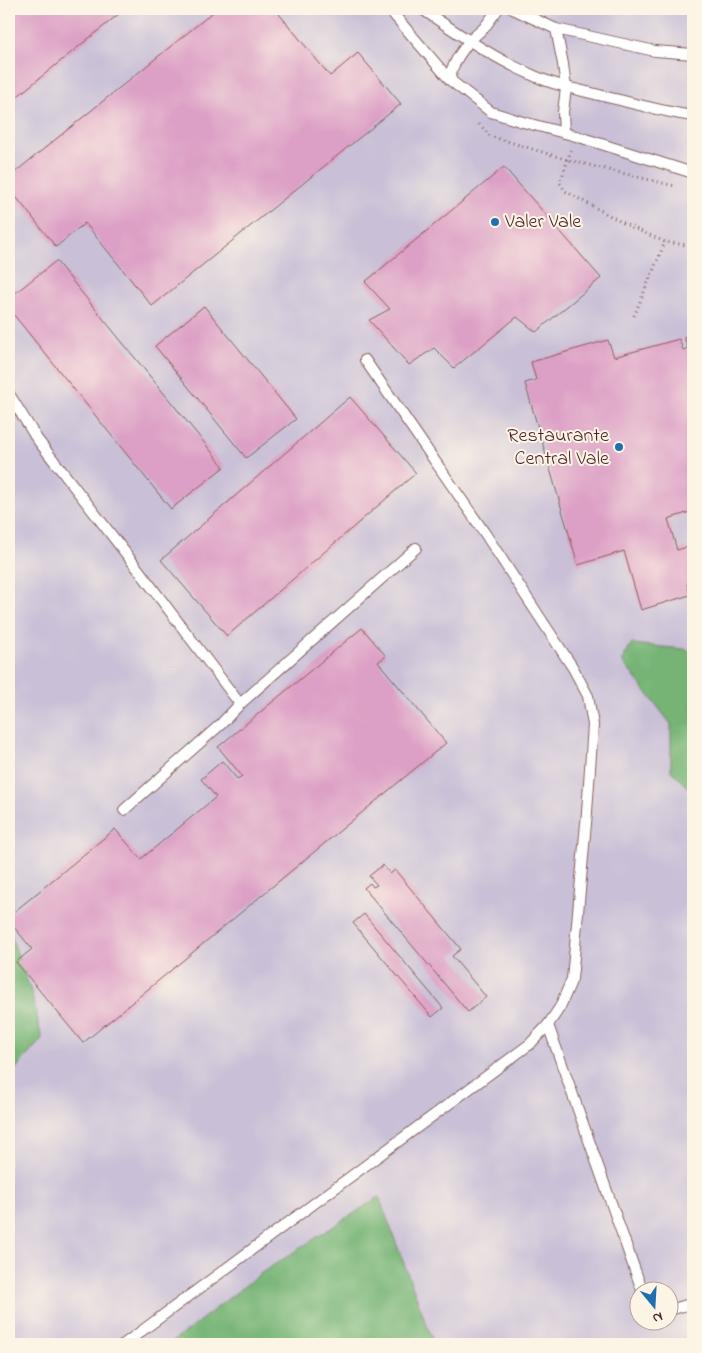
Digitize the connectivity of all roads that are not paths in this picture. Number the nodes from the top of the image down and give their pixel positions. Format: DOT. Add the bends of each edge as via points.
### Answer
graph roads {
  1 [pos="389,9"];
  2 [pos="422,9"];
  3 [pos="498,9"];
  4 [pos="513,9"];
  5 [pos="556,28"];
  6 [pos="469,41"];
  7 [pos="693,54"];
  8 [pos="450,80"];
  9 [pos="566,88"];
  10 [pos="693,116"];
  11 [pos="564,133"];
  12 [pos="693,173"];
  13 [pos="365,360"];
  14 [pos="9,394"];
  15 [pos="416,548"];
  16 [pos="240,704"];
  17 [pos="124,810"];
  18 [pos="548,1025"];
  19 [pos="638,1280"];
  20 [pos="693,1303"];
  21 [pos="680,1307"];
  22 [pos="124,1344"];
  1 -- 8 [label="lane"];
  2 -- 6 [label="lane"];
  3 -- 6 [label="lane"];
  4 -- 5 [label="lane"];
  5 -- 7 [label="lane" via="655,51"];
  5 -- 9 [label="lane"];
  6 -- 8 [label="lane" via="452,69"];
  6 -- 9 [label="lane" via="530,74"];
  8 -- 11 [label="lane" via="491,112"];
  9 -- 10 [label="lane"];
  9 -- 11 [label="lane"];
  11 -- 12 [label="lane"];
  13 -- 18 [label="lane" via="484,532 574,668 588,696 593,725 572,979"];
  14 -- 16 [label="lane" via="37,439"];
  15 -- 16 [label="lane"];
  16 -- 17 [label="lane"];
  18 -- 19 [label="lane"];
  18 -- 22 [label="lane" via="530,1044"];
  20 -- 21 [label="lane"];
}
